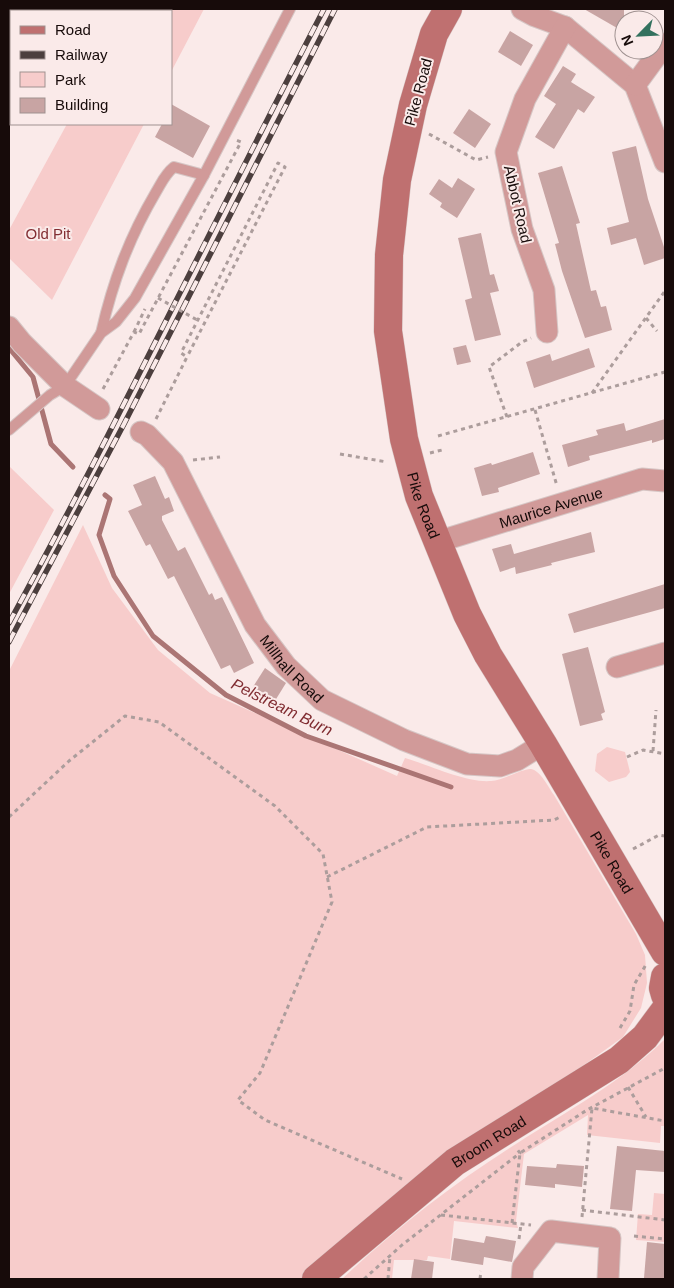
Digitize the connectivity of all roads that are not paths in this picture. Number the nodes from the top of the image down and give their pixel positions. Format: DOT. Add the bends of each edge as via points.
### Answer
graph roads {
  1 [pos="290,9"];
  2 [pos="448,9"];
  3 [pos="522,9"];
  4 [pos="565,27"];
  5 [pos="665,44"];
  6 [pos="635,84"];
  7 [pos="665,162"];
  8 [pos="204,175"];
  9 [pos="9,327"];
  10 [pos="547,332"];
  11 [pos="101,333"];
  12 [pos="57,390"];
  13 [pos="97,407"];
  14 [pos="9,430"];
  15 [pos="144,434"];
  16 [pos="665,481"];
  17 [pos="437,542"];
  18 [pos="665,653"];
  19 [pos="617,667"];
  20 [pos="543,744"];
  21 [pos="665,952"];
  22 [pos="665,977"];
  23 [pos="665,995"];
  24 [pos="665,1010"];
  25 [pos="316,1279"];
  26 [pos="522,1279"];
  27 [pos="608,1279"];
  1 -- 8 [label="lane"];
  2 -- 17 [label="street, Pike Road" via="434,34 413,105 397,180 389,254 388,331 404,439 419,496"];
  3 -- 4 [label="street"];
  4 -- 6 [label="street"];
  4 -- 10 [label="street, Abbot Road" via="525,99 506,152 522,229 544,290"];
  5 -- 6 [label="street"];
  6 -- 7 [label="street"];
  8 -- 11 [label="lane" via="135,298 116,322"];
  8 -- 11 [label="lane" via="174,167 167,173 144,212 116,275"];
  9 -- 12 [label="street"];
  11 -- 12 [label="lane"];
  12 -- 13 [label="street"];
  12 -- 14 [label="lane"];
  15 -- 20 [label="street, Millhall Road" via="173,462 254,626 286,666 322,700 404,740 467,764 500,766"];
  16 -- 17 [label="street, Maurice Avenue" via="642,479"];
  17 -- 20 [label="street, Pike Road" via="467,614"];
  18 -- 19 [label="street"];
  20 -- 21 [label="street, Pike Road"];
  22 -- 23 [label="street"];
  24 -- 25 [label="street, Broom Road" via="645,1037 619,1060 455,1162"];
  26 -- 27 [label="street" via="523,1267 551,1231 610,1238"];
}
